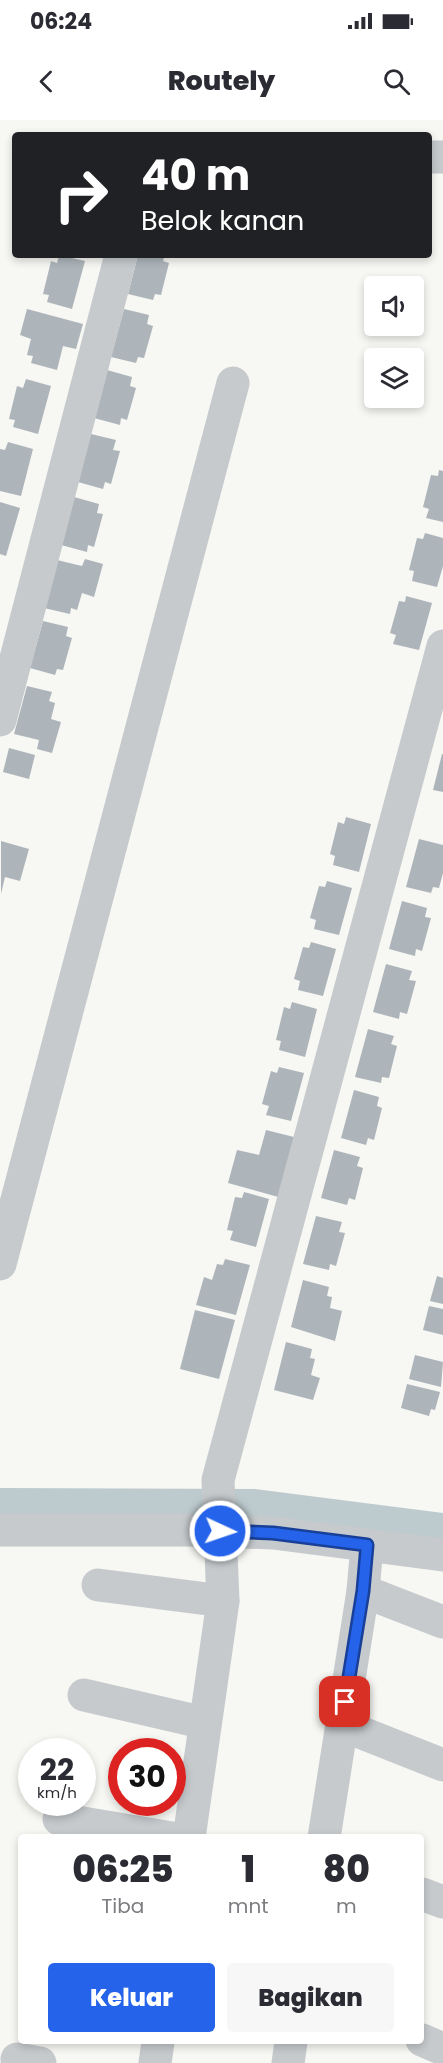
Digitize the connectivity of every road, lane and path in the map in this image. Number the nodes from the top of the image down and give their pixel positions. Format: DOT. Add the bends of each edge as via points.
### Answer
graph roads {
  1 [pos="120,258"];
  2 [pos="233,384"];
  3 [pos="443,646"];
  4 [pos="0,720"];
  5 [pos="0,1264"];
  6 [pos="0,1530"];
  7 [pos="220,1530"];
  8 [pos="367,1545"];
  9 [pos="443,1555"];
  10 [pos="98,1585"];
  11 [pos="363,1591"];
  12 [pos="223,1601"];
  13 [pos="443,1622"];
  14 [pos="84,1695"];
  15 [pos="205,1723"];
  16 [pos="342,1725"];
  17 [pos="443,1765"];
  18 [pos="59,1819"];
  19 [pos="148,1834"];
  20 [pos="190,1834"];
  21 [pos="325,1834"];
  22 [pos="424,1895"];
  23 [pos="443,1902"];
  24 [pos="424,2041"];
  25 [pos="158,2044"];
  26 [pos="291,2044"];
  27 [pos="443,2049"];
  28 [pos="155,2063"];
  29 [pos="288,2063"];
  1 -- 4 [label="street"];
  2 -- 5 [label="street"];
  3 -- 7 [label="street" via="218,1480"];
  6 -- 7 [label="street"];
  7 -- 8 [label="street"];
  7 -- 12 [label="street"];
  8 -- 9 [label="street"];
  8 -- 11 [label="street"];
  10 -- 12 [label="street"];
  11 -- 13 [label="street"];
  11 -- 16 [label="street"];
  12 -- 15 [label="street"];
  14 -- 15 [label="street"];
  15 -- 20 [label="street"];
  16 -- 17 [label="street"];
  16 -- 21 [label="street"];
  18 -- 19 [label="street"];
  22 -- 23 [label="street"];
  24 -- 27 [label="street"];
  25 -- 28 [label="street"];
  26 -- 29 [label="street"];
}
